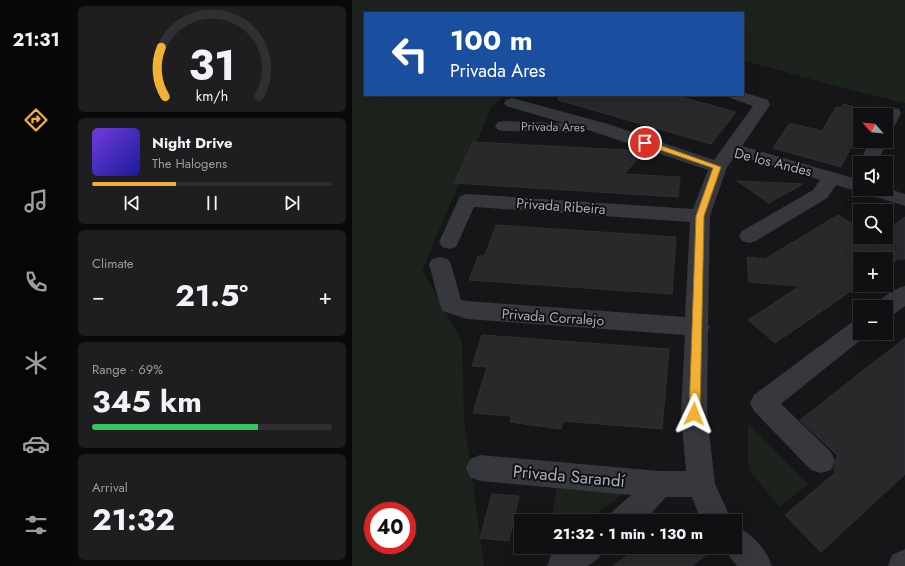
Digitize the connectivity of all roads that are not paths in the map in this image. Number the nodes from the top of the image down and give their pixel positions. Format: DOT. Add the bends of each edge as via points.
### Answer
graph roads {
  1 [pos="739,96"];
  2 [pos="512,103"];
  3 [pos="504,126"];
  4 [pos="602,128"];
  5 [pos="731,148"];
  6 [pos="718,167"];
  7 [pos="831,178"];
  8 [pos="853,183"];
  9 [pos="893,196"];
  10 [pos="905,200"];
  11 [pos="700,216"];
  12 [pos="749,236"];
  13 [pos="449,242"];
  14 [pos="440,264"];
  15 [pos="905,294"];
  16 [pos="893,303"];
  17 [pos="698,327"];
  18 [pos="853,333"];
  19 [pos="820,461"];
  20 [pos="480,468"];
  21 [pos="659,484"];
  22 [pos="700,484"];
  23 [pos="631,514"];
  24 [pos="712,514"];
  25 [pos="742,549"];
  26 [pos="578,554"];
  27 [pos="905,564"];
  28 [pos="562,566"];
  29 [pos="757,566"];
  30 [pos="903,566"];
  1 -- 5 [label="street" via="762,105"];
  2 -- 4 [label="street, Privada Ares"];
  3 -- 4 [label="street, Privada Ares"];
  4 -- 6 [label="street, Privada Ares"];
  5 -- 6 [label="street, De los Andes"];
  5 -- 7 [label="street, De los Andes"];
  6 -- 11 [label="street, De los Andes"];
  7 -- 8 [label="street, De los Andes"];
  7 -- 12 [label="street" via="820,194"];
  9 -- 10 [label="street, De los Andes"];
  11 -- 13 [label="street, Privada Ribeira" via="467,200"];
  11 -- 17 [label="street, De los Andes"];
  14 -- 17 [label="street, Privada Corralejo" via="451,305 467,310"];
  15 -- 16 [label="street"];
  17 -- 22 [label="street, De los Andes" via="694,414"];
  18 -- 19 [label="street" via="762,404"];
  20 -- 21 [label="street, Privada Sarandí"];
  21 -- 22 [label="street, Privada Sarandí"];
  21 -- 23 [label="street"];
  22 -- 24 [label="street, De los Andes"];
  25 -- 29 [label="street"];
  26 -- 28 [label="street"];
  27 -- 30 [label="street"];
}
